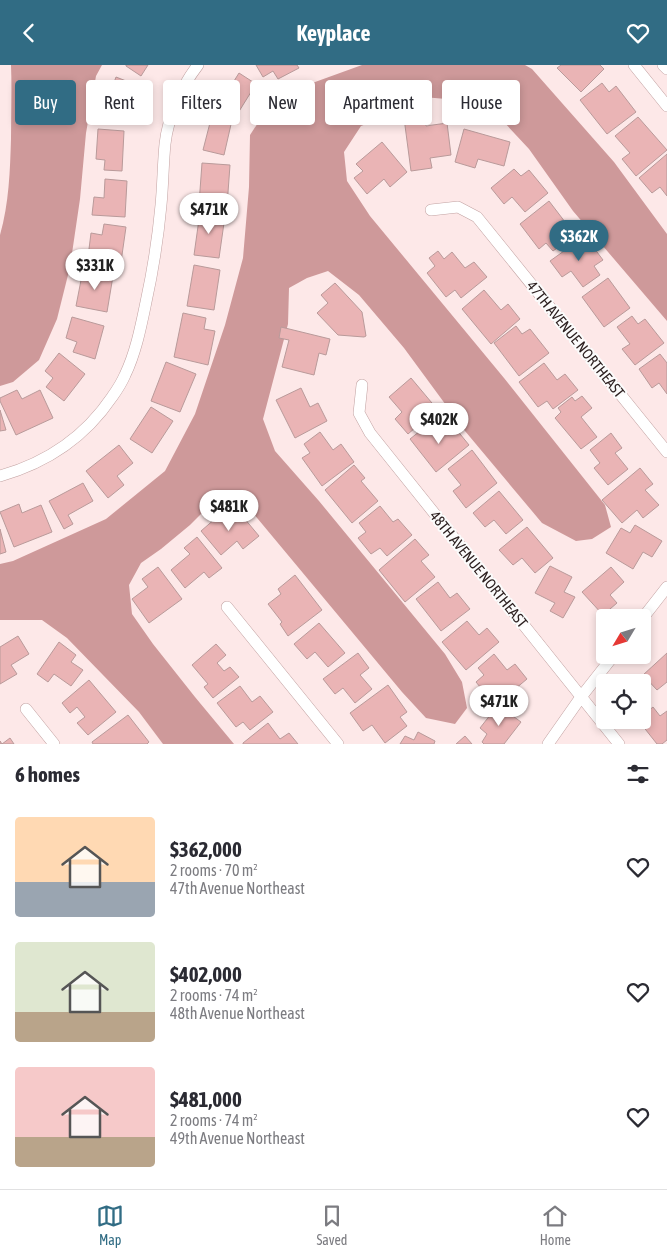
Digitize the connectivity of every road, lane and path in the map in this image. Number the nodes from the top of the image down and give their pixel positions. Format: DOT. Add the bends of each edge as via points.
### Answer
graph roads {
  1 [pos="198,65"];
  2 [pos="634,65"];
  3 [pos="663,65"];
  4 [pos="667,69"];
  5 [pos="667,106"];
  6 [pos="431,211"];
  7 [pos="362,385"];
  8 [pos="667,452"];
  9 [pos="0,476"];
  10 [pos="667,587"];
  11 [pos="227,607"];
  12 [pos="650,609"];
  13 [pos="607,664"];
  14 [pos="581,697"];
  15 [pos="26,709"];
  16 [pos="54,744"];
  17 [pos="338,744"];
  18 [pos="548,744"];
  19 [pos="619,744"];
  1 -- 9 [label="street" via="181,92 171,120 154,266 140,330 125,376 102,412 67,445 43,459"];
  2 -- 5 [label="street"];
  3 -- 4 [label="street"];
  6 -- 8 [label="street, 47TH AVENUE NORTHEAST" via="458,207 477,217"];
  7 -- 14 [label="street, 48TH AVENUE NORTHEAST" via="359,413 370,433"];
  10 -- 12 [label="street"];
  11 -- 17 [label="street"];
  13 -- 14 [label="street"];
  14 -- 18 [label="street"];
  14 -- 19 [label="street, 48TH AVENUE NORTHEAST"];
  15 -- 16 [label="street"];
}
